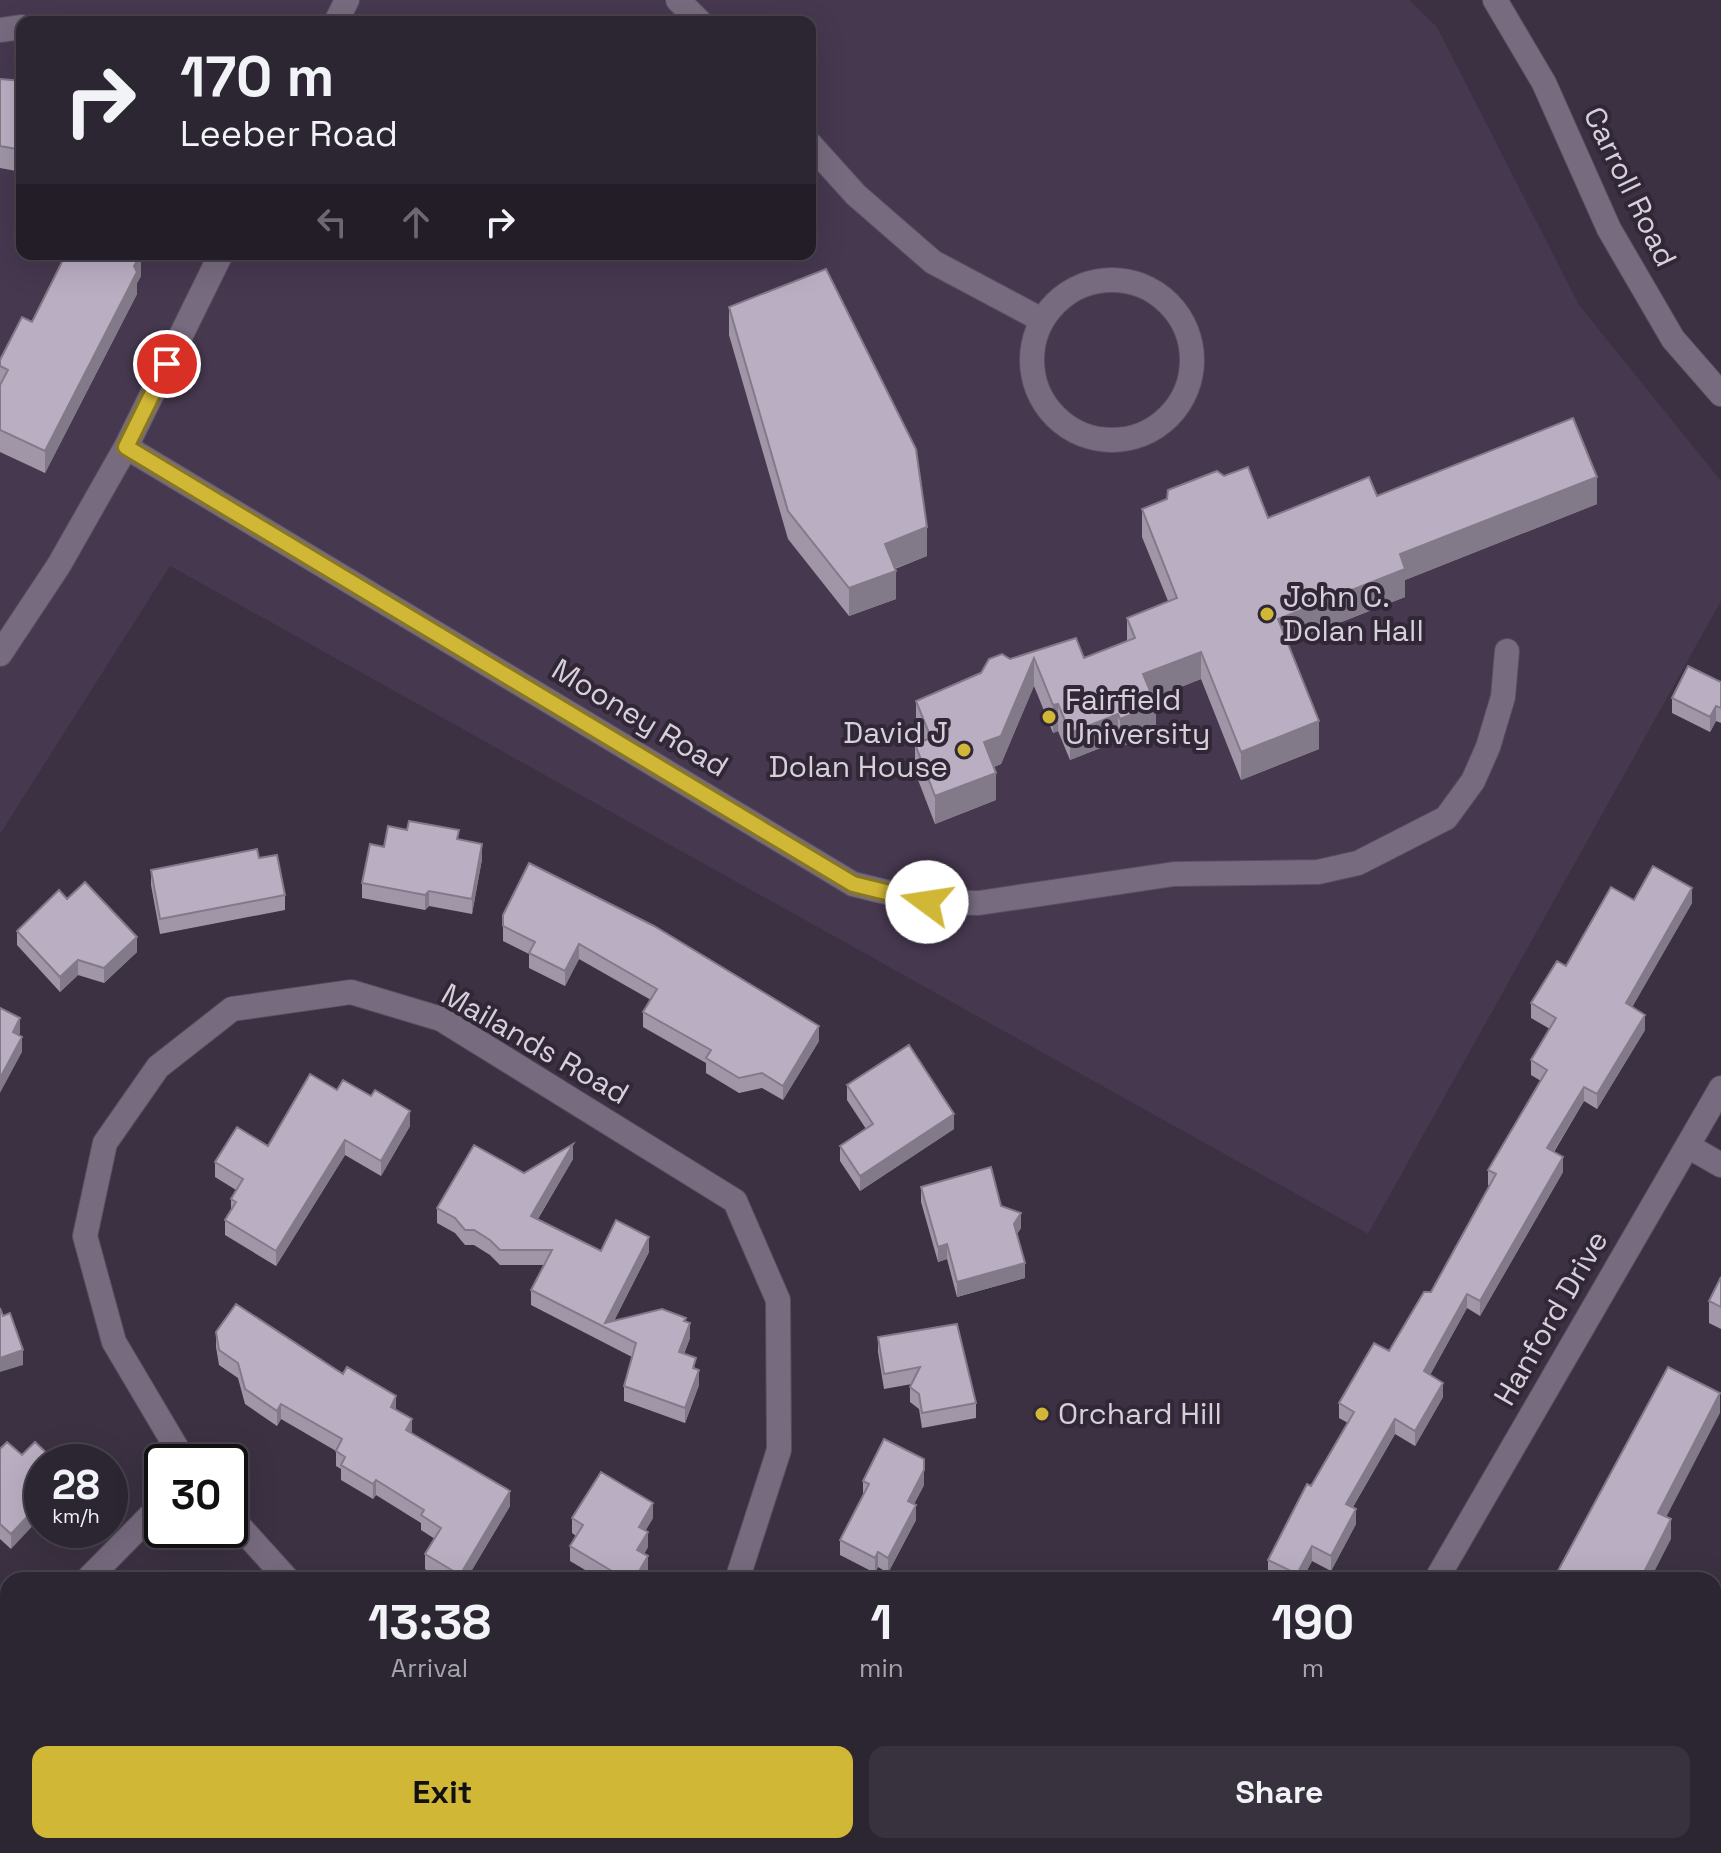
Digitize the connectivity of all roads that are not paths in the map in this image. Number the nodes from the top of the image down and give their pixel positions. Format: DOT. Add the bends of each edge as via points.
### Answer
graph roads {
  1 [pos="678,0"];
  2 [pos="1495,0"];
  3 [pos="694,16"];
  4 [pos="816,151"];
  5 [pos="218,260"];
  6 [pos="1042,320"];
  7 [pos="1721,394"];
  8 [pos="126,447"];
  9 [pos="1507,651"];
  10 [pos="0,654"];
  11 [pos="1721,1088"];
  12 [pos="1688,1146"];
  13 [pos="1721,1165"];
  14 [pos="174,1444"];
  15 [pos="144,1522"];
  16 [pos="248,1536"];
  17 [pos="95,1572"];
  18 [pos="281,1572"];
  19 [pos="740,1572"];
  20 [pos="1441,1572"];
  1 -- 3 [label="street"];
  2 -- 7 [label="street, Carroll Road" via="1544,83 1609,229 1673,339"];
  4 -- 6 [label="street" via="856,195 933,262"];
  5 -- 8 [label="street"];
  6 -- 6 [label="street" via="1032,344 1032,371 1040,397 1056,418 1078,433 1103,440 1130,438 1155,428 1175,410 1188,387 1193,361 1188,334 1176,311 1138,283 1091,282 1071,290"];
  8 -- 9 [label="street, Mooney Road" via="853,884 927,902 992,902 1174,874 1304,873 1358,863 1446,818 1473,781 1503,697"];
  8 -- 10 [label="street" via="59,565"];
  11 -- 12 [label="street, Hanford Drive"];
  12 -- 13 [label="street"];
  12 -- 20 [label="street, Hanford Drive"];
  14 -- 19 [label="street, Mailands Road" via="114,1342 85,1236 105,1143 158,1067 232,1009 351,992 441,1019 735,1201 778,1300 779,1330 779,1450"];
  15 -- 17 [label="street"];
  16 -- 18 [label="street"];
}
